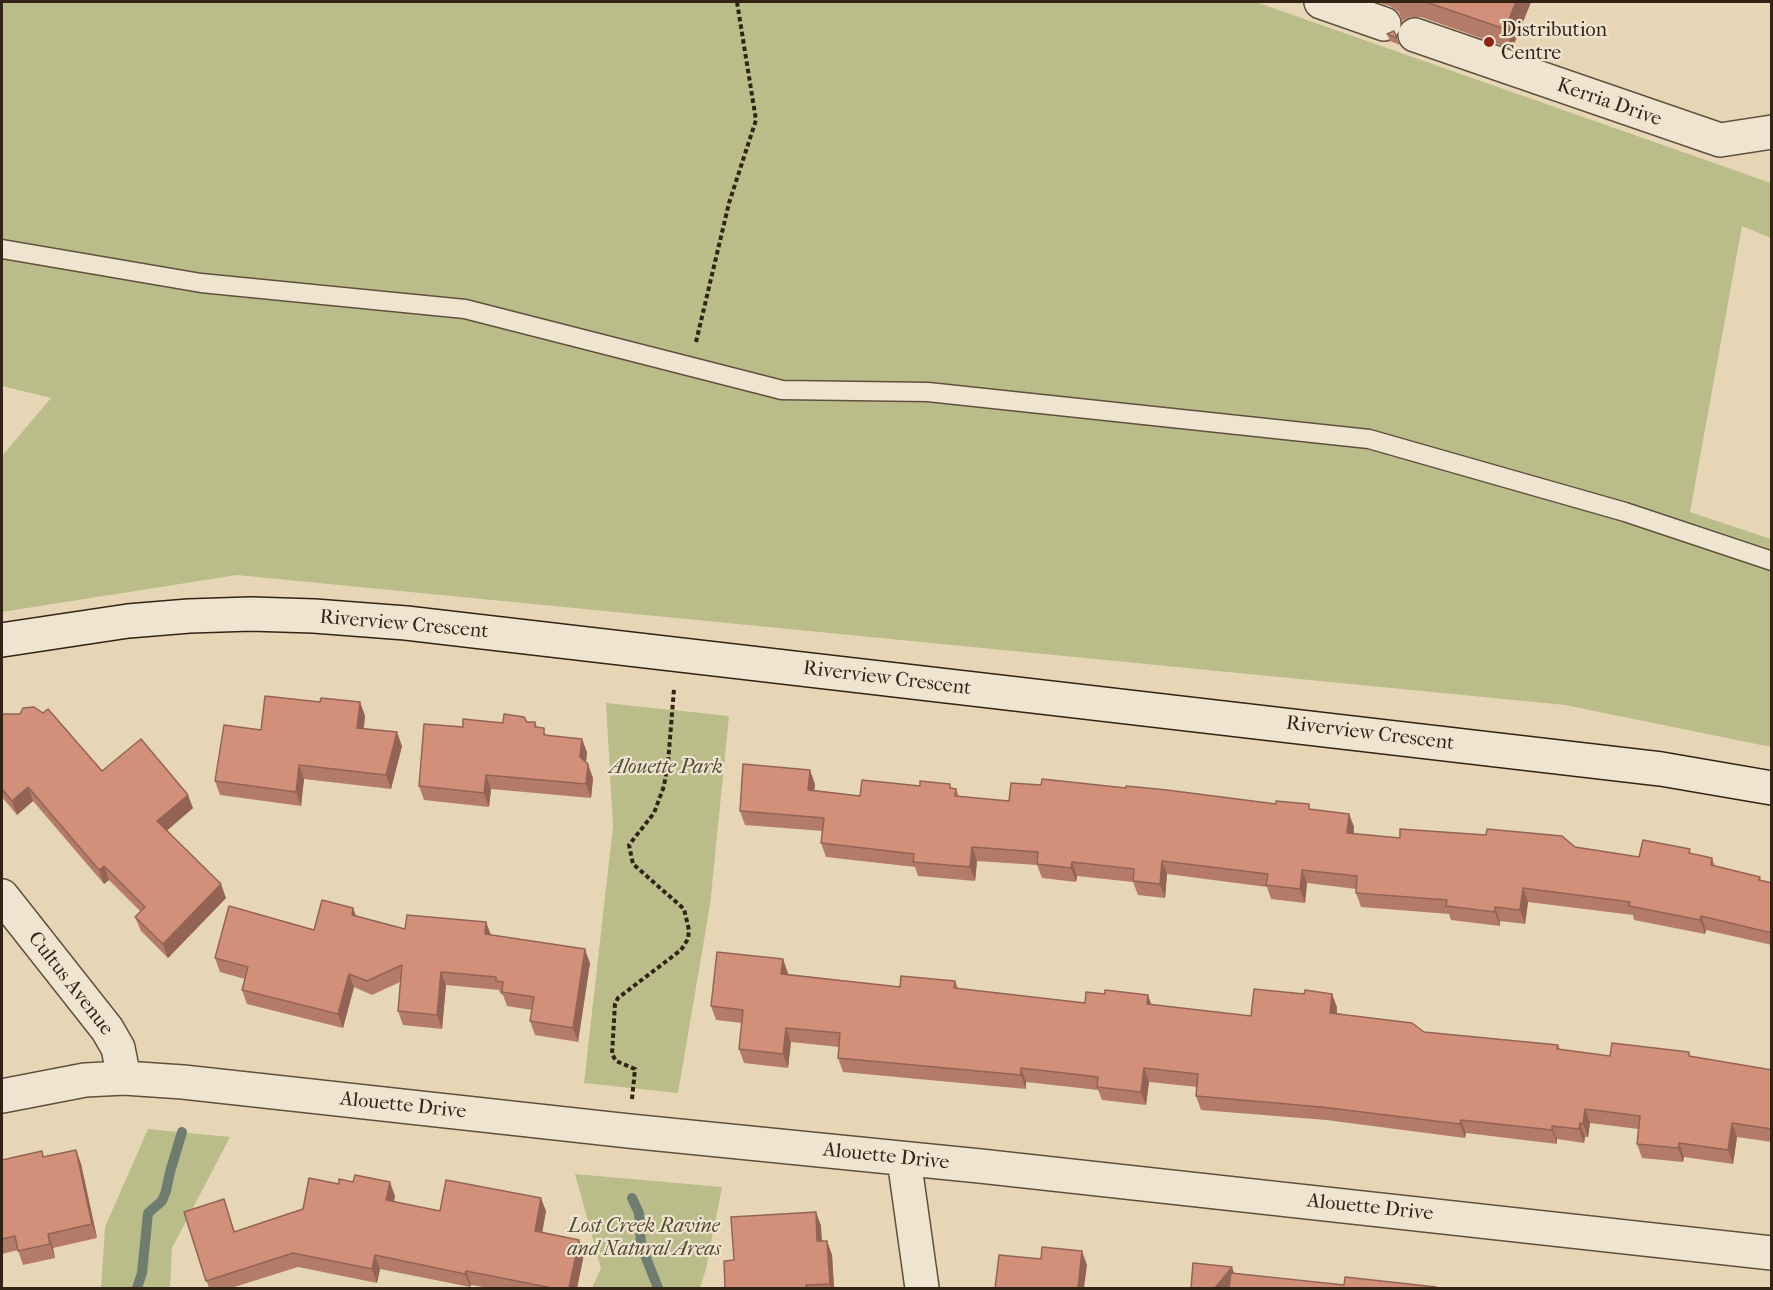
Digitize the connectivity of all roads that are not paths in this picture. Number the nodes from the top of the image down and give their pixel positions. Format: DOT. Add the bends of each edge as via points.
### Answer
graph roads {
  1 [pos="1321,2"];
  2 [pos="1384,24"];
  3 [pos="1415,35"];
  4 [pos="1772,132"];
  5 [pos="2,249"];
  6 [pos="1772,561"];
  7 [pos="2,640"];
  8 [pos="1772,788"];
  9 [pos="2,896"];
  10 [pos="124,1078"];
  11 [pos="2,1096"];
  12 [pos="904,1159"];
  13 [pos="1772,1253"];
  14 [pos="922,1288"];
  1 -- 2 [label="street"];
  3 -- 4 [label="street, Kerria Drive" via="1720,140"];
  5 -- 6 [label="lane" via="201,283 465,309 782,390 928,392 1369,439 1625,512"];
  7 -- 8 [label="street, Riverview Crescent" via="189,616 262,615 406,623 1580,759"];
  9 -- 10 [label="street, Cultus Avenue" via="107,1029 118,1048"];
  10 -- 11 [label="street, Alouette Drive" via="85,1080"];
  10 -- 12 [label="street, Alouette Drive"];
  12 -- 13 [label="street, Alouette Drive"];
  12 -- 14 [label="street"];
}
